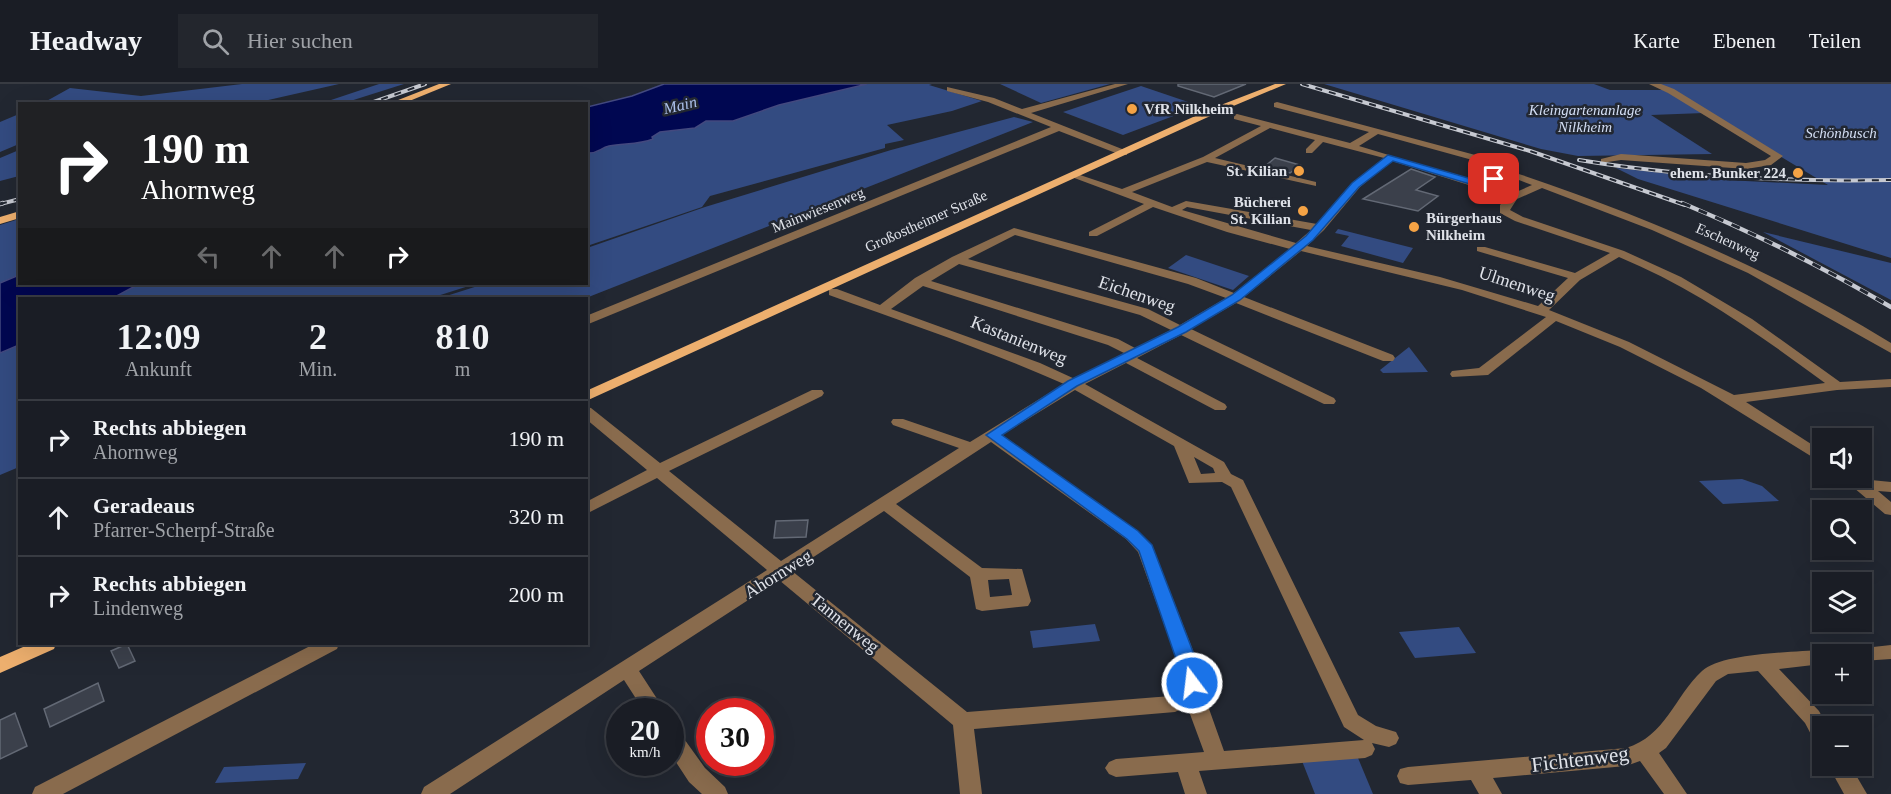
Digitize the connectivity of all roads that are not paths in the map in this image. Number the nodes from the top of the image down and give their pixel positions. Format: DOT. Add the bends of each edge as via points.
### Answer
graph roads {
  1 [pos="447,84"];
  2 [pos="1124,84"];
  3 [pos="1282,84"];
  4 [pos="1653,84"];
  5 [pos="950,89"];
  6 [pos="398,102"];
  7 [pos="1278,105"];
  8 [pos="1023,112"];
  9 [pos="1237,117"];
  10 [pos="1269,125"];
  11 [pos="1060,128"];
  12 [pos="1377,131"];
  13 [pos="1322,138"];
  14 [pos="1352,146"];
  15 [pos="1309,151"];
  16 [pos="1124,153"];
  17 [pos="1391,157"];
  18 [pos="1476,158"];
  19 [pos="1206,159"];
  20 [pos="1604,161"];
  21 [pos="1074,176"];
  22 [pos="1312,184"];
  23 [pos="1483,185"];
  24 [pos="1541,185"];
  25 [pos="1124,192"];
  26 [pos="1510,201"];
  27 [pos="1153,203"];
  28 [pos="1174,210"];
  29 [pos="18,215"];
  30 [pos="0,221"];
  31 [pos="1320,228"];
  32 [pos="1093,234"];
  33 [pos="1299,247"];
  34 [pos="1481,249"];
  35 [pos="1617,253"];
  36 [pos="956,259"];
  37 [pos="1576,277"];
  38 [pos="919,281"];
  39 [pos="833,292"];
  40 [pos="1236,297"];
  41 [pos="880,311"];
  42 [pos="1540,311"];
  43 [pos="1555,316"];
  44 [pos="588,320"];
  45 [pos="1182,329"];
  46 [pos="1891,349"];
  47 [pos="1129,355"];
  48 [pos="1388,358"];
  49 [pos="1457,374"];
  50 [pos="1073,383"];
  51 [pos="1891,383"];
  52 [pos="1837,386"];
  53 [pos="817,393"];
  54 [pos="588,396"];
  55 [pos="1734,399"];
  56 [pos="1329,401"];
  57 [pos="1220,408"];
  58 [pos="588,413"];
  59 [pos="898,422"];
  60 [pos="992,435"];
  61 [pos="1181,445"];
  62 [pos="972,448"];
  63 [pos="1812,451"];
  64 [pos="659,470"];
  65 [pos="1225,477"];
  66 [pos="1872,484"];
  67 [pos="1863,488"];
  68 [pos="1891,488"];
  69 [pos="885,504"];
  70 [pos="588,508"];
  71 [pos="1891,510"];
  72 [pos="781,572"];
  73 [pos="978,574"];
  74 [pos="45,645"];
  75 [pos="328,645"];
  76 [pos="1891,652"];
  77 [pos="1872,653"];
  78 [pos="1812,658"];
  79 [pos="1761,662"];
  80 [pos="0,665"];
  81 [pos="628,670"];
  82 [pos="1190,693"];
  83 [pos="646,698"];
  84 [pos="1812,717"];
  85 [pos="963,721"];
  86 [pos="1389,738"];
  87 [pos="1365,749"];
  88 [pos="1645,751"];
  89 [pos="684,756"];
  90 [pos="1217,760"];
  91 [pos="1186,763"];
  92 [pos="1116,768"];
  93 [pos="1477,770"];
  94 [pos="1408,776"];
  95 [pos="1845,776"];
  96 [pos="78,784"];
  97 [pos="43,794"];
  98 [pos="432,794"];
  99 [pos="717,794"];
  100 [pos="970,794"];
  101 [pos="1196,794"];
  102 [pos="1491,794"];
  103 [pos="1676,794"];
  104 [pos="1856,794"];
  1 -- 6 [label="main road"];
  2 -- 8 [label="street"];
  3 -- 16 [label="main road, Großostheimer Straße"];
  4 -- 20 [label="street" via="1778,156 1768,163 1746,166 1621,157"];
  5 -- 8 [label="street"];
  7 -- 12 [label="street"];
  8 -- 11 [label="street"];
  9 -- 10 [label="street"];
  10 -- 13 [label="street"];
  10 -- 19 [label="street"];
  11 -- 16 [label="street"];
  11 -- 44 [label="street, Mainwiesenweg"];
  12 -- 14 [label="street"];
  12 -- 18 [label="street"];
  13 -- 14 [label="street"];
  13 -- 15 [label="street"];
  14 -- 17 [label="street"];
  16 -- 21 [label="main road, Großostheimer Straße"];
  17 -- 23 [label="street"];
  17 -- 31 [label="street, Ahornweg" via="1356,185"];
  19 -- 22 [label="street"];
  19 -- 25 [label="street"];
  21 -- 25 [label="street, Ulmenweg"];
  21 -- 54 [label="main road, Großostheimer Straße"];
  23 -- 24 [label="street, Eschenweg" via="1508,171"];
  23 -- 26 [label="street"];
  24 -- 26 [label="street"];
  24 -- 46 [label="street, Eschenweg" via="1648,222 1725,255 1825,308"];
  25 -- 27 [label="street, Ulmenweg"];
  26 -- 35 [label="street" via="1504,211 1519,219"];
  27 -- 28 [label="street, Ulmenweg"];
  27 -- 32 [label="street"];
  28 -- 31 [label="street, Ulmenweg" via="1186,204"];
  28 -- 33 [label="street, Ulmenweg"];
  29 -- 30 [label="main road"];
  31 -- 33 [label="street, Ahornweg"];
  33 -- 40 [label="street, Ahornweg"];
  33 -- 42 [label="street, Ulmenweg" via="1451,283"];
  34 -- 37 [label="street"];
  35 -- 37 [label="street"];
  35 -- 52 [label="street" via="1728,308"];
  36 -- 38 [label="street"];
  36 -- 40 [label="street" via="1014,231 1155,268"];
  36 -- 45 [label="street, Eichenweg" via="1127,306"];
  37 -- 42 [label="street"];
  38 -- 41 [label="street"];
  38 -- 47 [label="street" via="1113,342"];
  39 -- 41 [label="street, Kastanienweg"];
  40 -- 45 [label="street, Ahornweg"];
  40 -- 48 [label="street"];
  41 -- 50 [label="street, Kastanienweg" via="981,345"];
  42 -- 43 [label="street, Ulmenweg"];
  43 -- 49 [label="street" via="1483,372"];
  43 -- 55 [label="street, Ulmenweg" via="1642,352"];
  45 -- 47 [label="street, Ahornweg"];
  45 -- 56 [label="street, Eichenweg"];
  47 -- 50 [label="street, Ahornweg"];
  47 -- 57 [label="street"];
  50 -- 60 [label="street, Ahornweg"];
  50 -- 61 [label="street, Kastanienweg"];
  51 -- 52 [label="street"];
  52 -- 55 [label="street"];
  53 -- 64 [label="street"];
  55 -- 63 [label="street, Ulmenweg"];
  58 -- 64 [label="street, Tannenweg"];
  59 -- 62 [label="street"];
  60 -- 62 [label="street, Ahornweg"];
  60 -- 82 [label="street" via="1146,549 1191,670"];
  61 -- 65 [label="street, Kastanienweg" via="1219,465"];
  61 -- 65 [label="street" via="1195,479"];
  62 -- 69 [label="street, Ahornweg"];
  64 -- 70 [label="street"];
  64 -- 72 [label="street, Tannenweg"];
  65 -- 86 [label="street" via="1237,484 1351,721 1371,734"];
  66 -- 68 [label="street"];
  67 -- 71 [label="street"];
  69 -- 72 [label="street, Ahornweg"];
  69 -- 73 [label="street"];
  72 -- 81 [label="street, Ahornweg"];
  72 -- 85 [label="street, Tannenweg"];
  74 -- 80 [label="main road"];
  75 -- 96 [label="street"];
  76 -- 77 [label="street"];
  78 -- 79 [label="street, Fichtenweg"];
  79 -- 84 [label="street"];
  79 -- 88 [label="street, Fichtenweg" via="1724,667 1709,676 1659,742"];
  81 -- 83 [label="street"];
  81 -- 98 [label="street, Ahornweg"];
  82 -- 85 [label="street" via="1174,704"];
  82 -- 90 [label="street"];
  85 -- 100 [label="street"];
  87 -- 90 [label="street"];
  88 -- 93 [label="street, Fichtenweg" via="1626,757"];
  88 -- 103 [label="street"];
  89 -- 99 [label="street"];
  90 -- 91 [label="street"];
  91 -- 92 [label="street"];
  91 -- 101 [label="street"];
  93 -- 94 [label="street, Fichtenweg"];
  93 -- 102 [label="street"];
  95 -- 104 [label="street"];
  96 -- 97 [label="street"];
}
